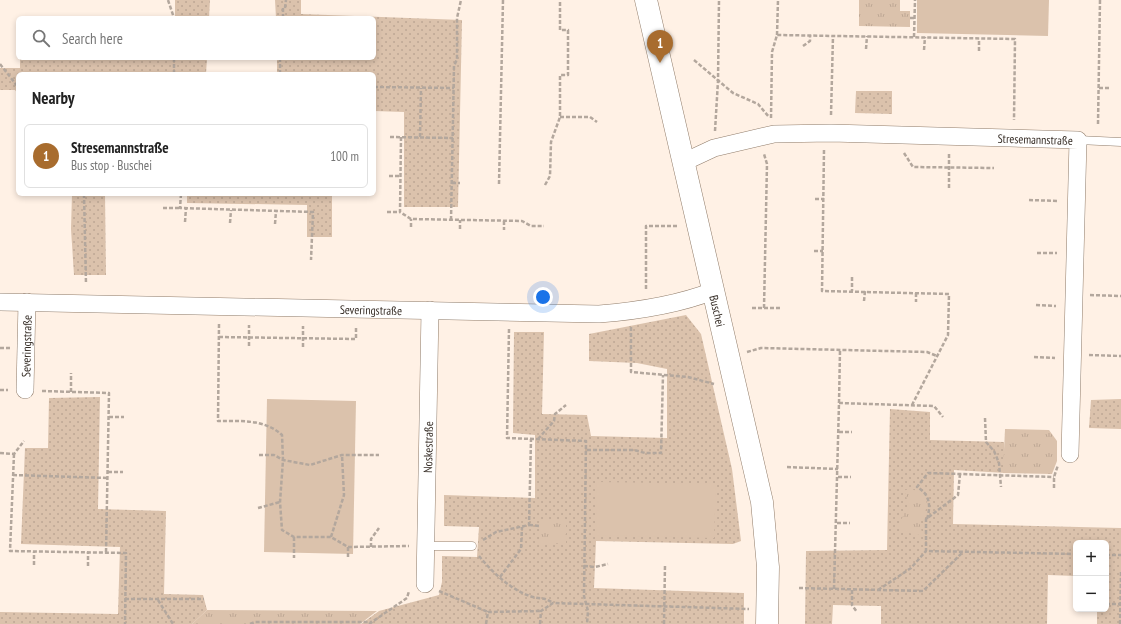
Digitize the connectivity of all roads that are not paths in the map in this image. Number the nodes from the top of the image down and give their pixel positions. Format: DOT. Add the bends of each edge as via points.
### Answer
graph roads {
  1 [pos="646,0"];
  2 [pos="1078,140"];
  3 [pos="1121,142"];
  4 [pos="684,162"];
  5 [pos="713,291"];
  6 [pos="0,302"];
  7 [pos="27,302"];
  8 [pos="430,310"];
  9 [pos="24,390"];
  10 [pos="1070,454"];
  11 [pos="426,546"];
  12 [pos="472,546"];
  13 [pos="425,584"];
  14 [pos="767,624"];
  1 -- 4 [label="street, Buschei"];
  2 -- 3 [label="lane"];
  2 -- 4 [label="street, Stresemannstraße" via="774,134 718,147"];
  2 -- 10 [label="street, Stresemannstraße"];
  4 -- 5 [label="street, Buschei"];
  5 -- 8 [label="street, Severingstraße" via="696,298 632,312 599,314"];
  5 -- 14 [label="street, Buschei" via="762,502 768,567"];
  6 -- 7 [label="street, Severingstraße"];
  7 -- 8 [label="street, Severingstraße"];
  7 -- 9 [label="street, Severingstraße"];
  8 -- 11 [label="street, Noskestraße"];
  11 -- 12 [label="lane"];
  11 -- 13 [label="street, Noskestraße"];
}
